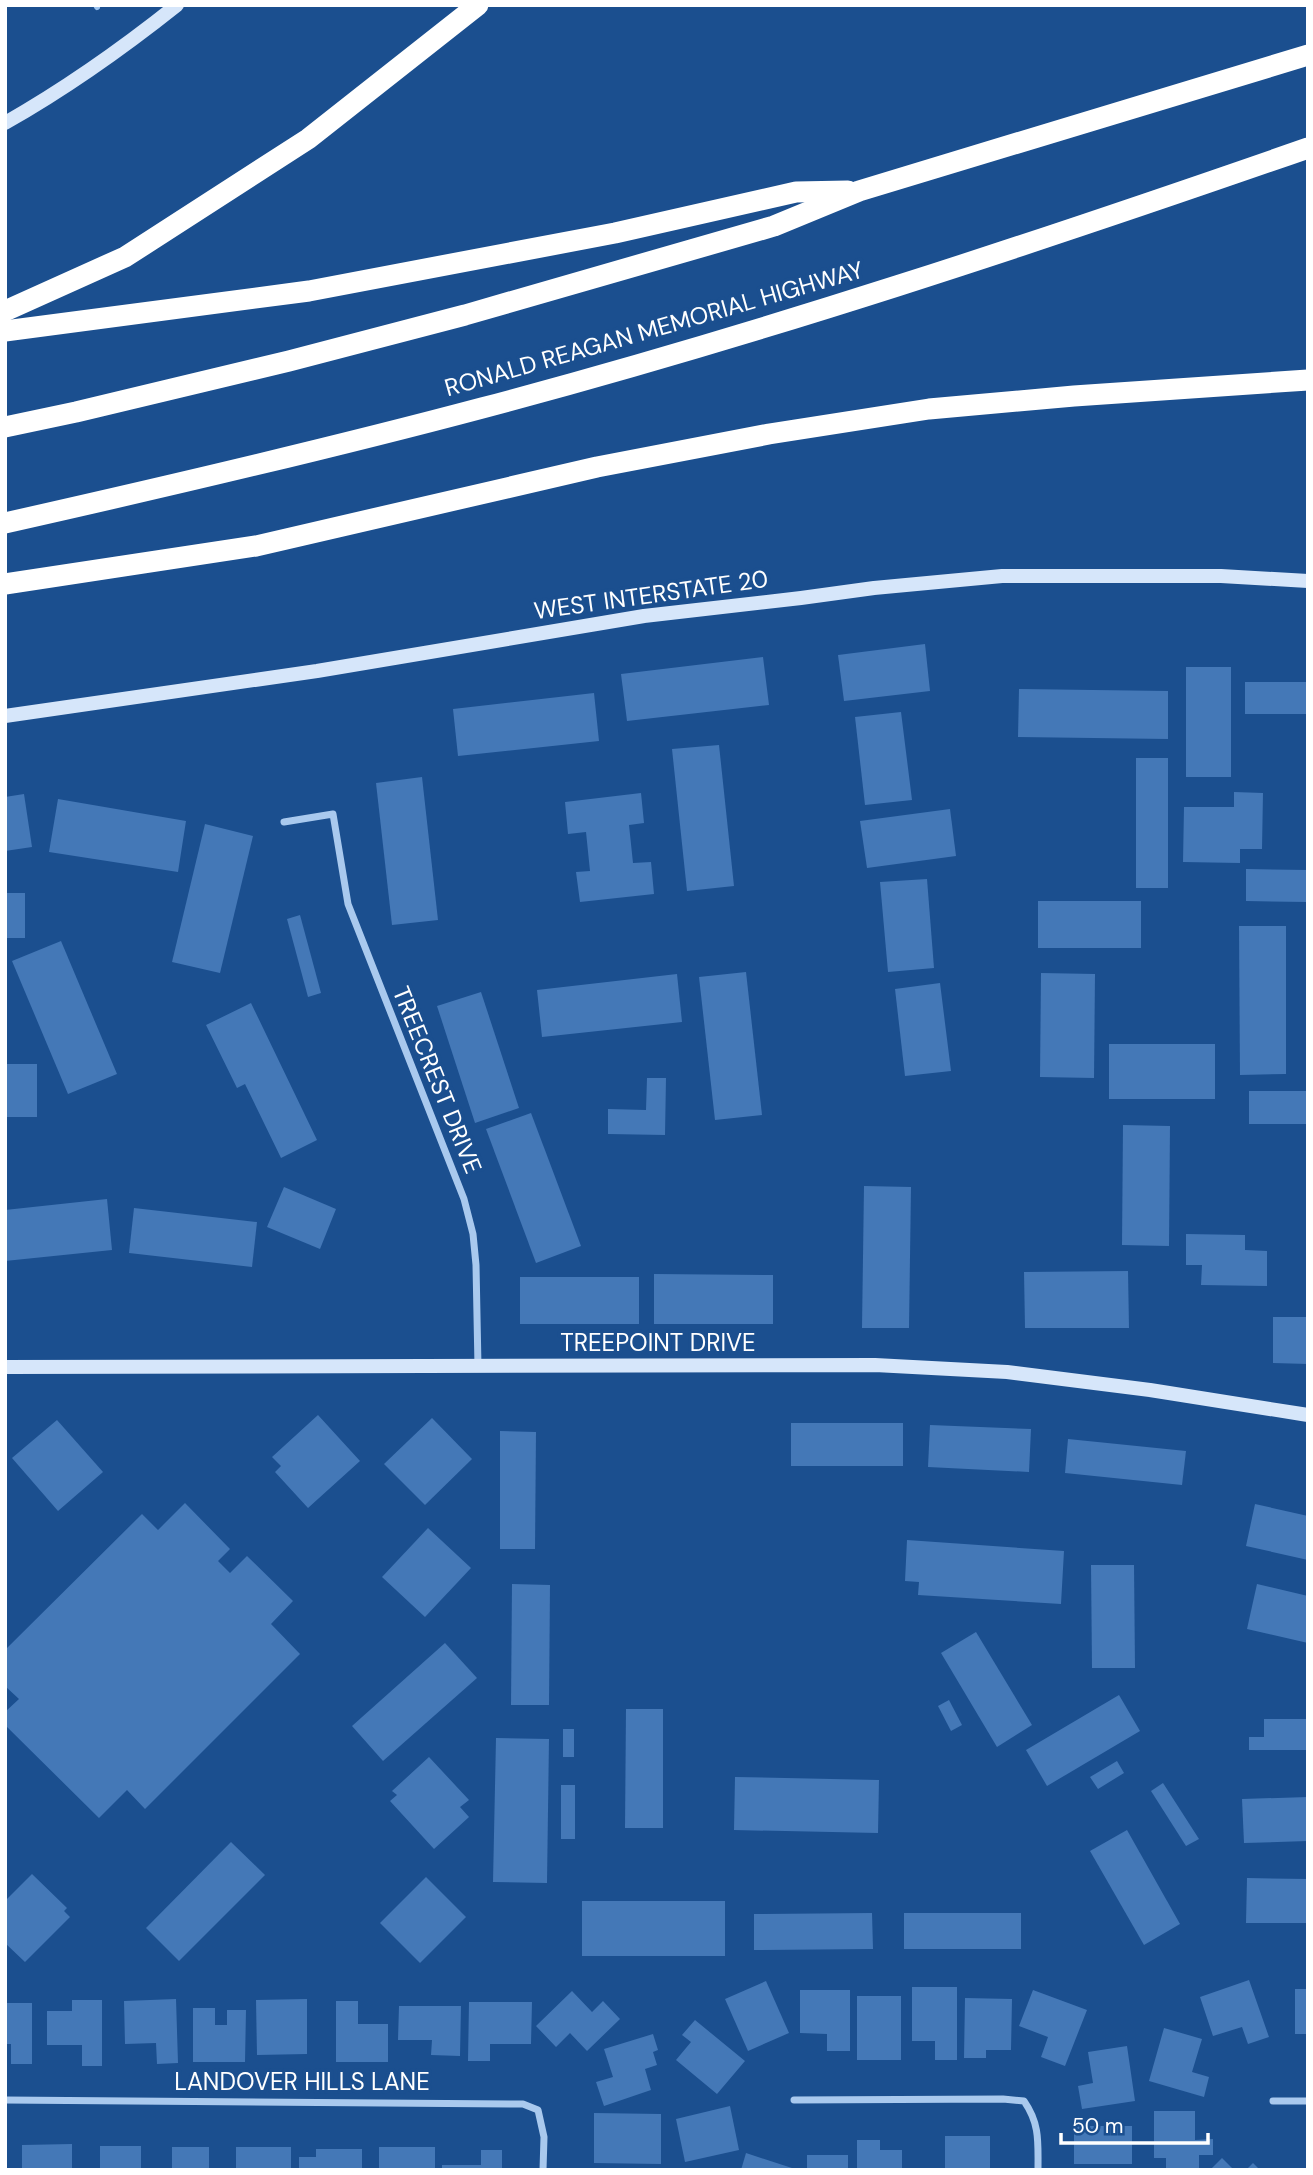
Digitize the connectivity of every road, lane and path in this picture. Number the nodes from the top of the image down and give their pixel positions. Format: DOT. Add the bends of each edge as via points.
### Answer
graph roads {
  1 [pos="177,5"];
  2 [pos="478,5"];
  3 [pos="1308,55"];
  4 [pos="5,123"];
  5 [pos="1308,148"];
  6 [pos="859,191"];
  7 [pos="5,311"];
  8 [pos="16,330"];
  9 [pos="1308,380"];
  10 [pos="1266,382"];
  11 [pos="1308,388"];
  12 [pos="5,427"];
  13 [pos="5,523"];
  14 [pos="1308,581"];
  15 [pos="5,584"];
  16 [pos="5,716"];
  17 [pos="284,822"];
  18 [pos="478,1366"];
  19 [pos="5,1367"];
  20 [pos="1308,1415"];
  21 [pos="5,2100"];
  22 [pos="794,2100"];
  23 [pos="1273,2101"];
  24 [pos="1308,2101"];
  25 [pos="543,2170"];
  26 [pos="1038,2170"];
  1 -- 4 [label="main road"];
  2 -- 7 [label="highway" via="308,139 125,257"];
  3 -- 6 [label="highway"];
  5 -- 13 [label="highway, RONALD REAGAN MEMORIAL HIGHWAY" via="1127,211 693,348 190,482"];
  6 -- 8 [label="highway" via="796,192 615,233 309,291"];
  6 -- 12 [label="highway" via="774,226 465,315"];
  9 -- 10 [label="highway"];
  10 -- 11 [label="highway"];
  10 -- 15 [label="highway" via="929,409 769,433 597,467 256,547"];
  14 -- 16 [label="main road, WEST INTERSTATE 20" via="1221,576 1002,576 874,587 644,616 317,671"];
  17 -- 18 [label="street, TREECREST DRIVE" via="333,814 348,904 467,1211 476,1265"];
  18 -- 19 [label="main road, TREEPOINT DRIVE"];
  18 -- 20 [label="main road, TREEPOINT DRIVE" via="874,1365 1007,1372"];
  21 -- 25 [label="street, LANDOVER HILLS LANE" via="523,2104 538,2110 544,2137"];
  22 -- 26 [label="street" via="1024,2101 1033,2115 1038,2139"];
  23 -- 24 [label="street"];
}
